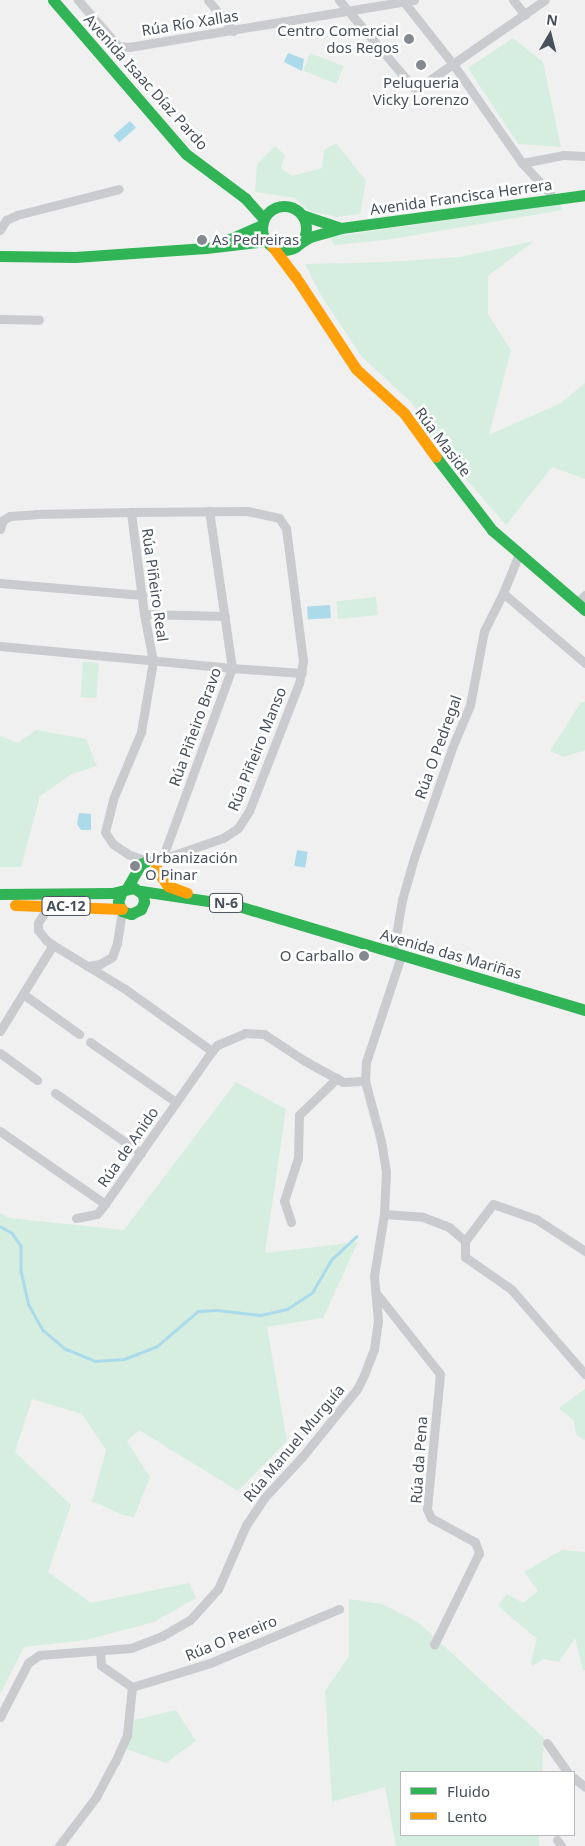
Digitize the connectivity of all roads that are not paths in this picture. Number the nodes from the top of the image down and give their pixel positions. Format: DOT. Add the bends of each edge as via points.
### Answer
graph roads {
  1 [pos="52,0"];
  2 [pos="78,0"];
  3 [pos="208,0"];
  4 [pos="339,0"];
  5 [pos="513,0"];
  6 [pos="545,0"];
  7 [pos="409,1"];
  8 [pos="348,11"];
  9 [pos="525,15"];
  10 [pos="233,31"];
  11 [pos="453,64"];
  12 [pos="585,156"];
  13 [pos="522,162"];
  14 [pos="119,189"];
  15 [pos="585,195"];
  16 [pos="245,198"];
  17 [pos="552,199"];
  18 [pos="274,208"];
  19 [pos="302,215"];
  20 [pos="263,222"];
  21 [pos="341,228"];
  22 [pos="0,230"];
  23 [pos="269,244"];
  24 [pos="297,245"];
  25 [pos="206,248"];
  26 [pos="0,256"];
  27 [pos="296,276"];
  28 [pos="0,319"];
  29 [pos="39,320"];
  30 [pos="209,511"];
  31 [pos="131,512"];
  32 [pos="0,529"];
  33 [pos="519,554"];
  34 [pos="0,583"];
  35 [pos="503,593"];
  36 [pos="142,595"];
  37 [pos="582,602"];
  38 [pos="144,614"];
  39 [pos="225,616"];
  40 [pos="0,646"];
  41 [pos="153,661"];
  42 [pos="585,663"];
  43 [pos="232,668"];
  44 [pos="302,673"];
  45 [pos="155,862"];
  46 [pos="125,890"];
  47 [pos="140,891"];
  48 [pos="4,894"];
  49 [pos="215,900"];
  50 [pos="0,905"];
  51 [pos="26,905"];
  52 [pos="88,906"];
  53 [pos="141,909"];
  54 [pos="122,910"];
  55 [pos="44,913"];
  56 [pos="308,928"];
  57 [pos="53,945"];
  58 [pos="397,954"];
  59 [pos="87,966"];
  60 [pos="23,994"];
  61 [pos="557,1001"];
  62 [pos="585,1004"];
  63 [pos="585,1010"];
  64 [pos="0,1031"];
  65 [pos="79,1034"];
  66 [pos="90,1042"];
  67 [pos="212,1051"];
  68 [pos="0,1053"];
  69 [pos="337,1078"];
  70 [pos="37,1080"];
  71 [pos="366,1081"];
  72 [pos="55,1093"];
  73 [pos="176,1102"];
  74 [pos="0,1131"];
  75 [pos="141,1153"];
  76 [pos="105,1204"];
  77 [pos="384,1214"];
  78 [pos="76,1218"];
  79 [pos="291,1222"];
  80 [pos="465,1241"];
  81 [pos="585,1251"];
  82 [pos="375,1292"];
  83 [pos="585,1374"];
  84 [pos="339,1609"];
  85 [pos="434,1645"];
  86 [pos="100,1651"];
  87 [pos="132,1686"];
  88 [pos="0,1717"];
  89 [pos="547,1742"];
  90 [pos="566,1771"];
  91 [pos="575,1779"];
  92 [pos="585,1787"];
  93 [pos="59,1846"];
  1 -- 16 [label="main road, Avenida Isaac Díaz Pardo" via="186,154"];
  2 -- 10 [label="street, Rúa Río Xallas" via="118,46"];
  3 -- 10 [label="street"];
  4 -- 8 [label="street"];
  5 -- 9 [label="street"];
  6 -- 9 [label="street"];
  7 -- 8 [label="street, Rúa Río Xallas"];
  7 -- 11 [label="street"];
  8 -- 10 [label="street, Rúa Río Xallas"];
  8 -- 11 [label="street" via="414,88"];
  9 -- 11 [label="street"];
  11 -- 13 [label="street"];
  12 -- 13 [label="street" via="564,155"];
  13 -- 17 [label="street"];
  14 -- 22 [label="street" via="17,215 6,220"];
  15 -- 17 [label="main road, Avenida Francisca Herrera"];
  16 -- 18 [label="main road, Avenida Isaac Díaz Pardo"];
  16 -- 20 [label="main road, Avenida Isaac Díaz Pardo"];
  17 -- 21 [label="main road, Avenida Francisca Herrera"];
  18 -- 19 [label="main road" via="292,208"];
  18 -- 20 [label="main road"];
  19 -- 21 [label="main road, Avenida Francisca Herrera"];
  19 -- 24 [label="main road" via="306,230"];
  20 -- 23 [label="main road"];
  20 -- 25 [label="main road"];
  21 -- 24 [label="main road, Avenida Francisca Herrera" via="310,237"];
  23 -- 24 [label="main road" via="283,250"];
  23 -- 25 [label="main road"];
  23 -- 27 [label="main road, Rúa Maside"];
  24 -- 27 [label="main road, Rúa Maside"];
  25 -- 26 [label="main road" via="75,257"];
  27 -- 33 [label="main road, Rúa Maside" via="356,369 404,413 474,509"];
  28 -- 29 [label="street"];
  30 -- 31 [label="street, Rúa Piñeiro Manso"];
  30 -- 39 [label="street, Rúa Piñeiro Bravo"];
  30 -- 44 [label="street, Rúa Piñeiro Manso" via="268,514 279,518 286,528"];
  31 -- 32 [label="street, Rúa Piñeiro Manso" via="10,516 3,520"];
  31 -- 36 [label="street, Rúa Piñeiro Real"];
  33 -- 35 [label="street, Rúa O Pedregal"];
  33 -- 37 [label="main road, Rúa Maside"];
  34 -- 36 [label="street"];
  35 -- 42 [label="street"];
  35 -- 58 [label="street, Rúa O Pedregal" via="484,631 470,705 414,858 402,900"];
  36 -- 38 [label="street, Rúa Piñeiro Real"];
  38 -- 39 [label="street"];
  38 -- 41 [label="street, Rúa Piñeiro Real"];
  39 -- 43 [label="street, Rúa Piñeiro Bravo"];
  40 -- 41 [label="street"];
  41 -- 43 [label="street"];
  41 -- 45 [label="street" via="141,732 112,799 105,832 121,850 139,860"];
  43 -- 44 [label="street"];
  43 -- 45 [label="street, Rúa Piñeiro Bravo"];
  44 -- 45 [label="street, Rúa Piñeiro Manso" via="249,811 238,828 223,838"];
  45 -- 46 [label="main road" via="141,864"];
  45 -- 47 [label="main road" via="142,877"];
  45 -- 49 [label="main road" via="168,886"];
  46 -- 47 [label="main road, AC-12" via="134,888"];
  46 -- 48 [label="main road, AC-12"];
  46 -- 54 [label="main road" via="118,898"];
  47 -- 49 [label="main road, Avenida das Mariñas / N-6"];
  47 -- 53 [label="main road" via="144,898"];
  49 -- 56 [label="main road, Avenida das Mariñas / N-6"];
  50 -- 51 [label="main road, AC-12"];
  51 -- 52 [label="main road, AC-12"];
  51 -- 55 [label="street"];
  52 -- 54 [label="main road, AC-12"];
  52 -- 55 [label="street" via="76,911"];
  53 -- 54 [label="main road, AC-12" via="131,914"];
  53 -- 56 [label="main road, Avenida das Mariñas / N-6" via="166,902 191,903"];
  54 -- 59 [label="street" via="112,957 100,964"];
  55 -- 57 [label="street" via="38,922 38,930"];
  56 -- 58 [label="main road, Avenida das Mariñas / N-6"];
  57 -- 59 [label="street"];
  57 -- 60 [label="street"];
  58 -- 61 [label="main road, Avenida das Mariñas / N-6"];
  58 -- 71 [label="street, Rúa Manuel Murguía" via="366,1062"];
  59 -- 67 [label="street"];
  60 -- 64 [label="street"];
  60 -- 65 [label="street"];
  61 -- 62 [label="main road"];
  61 -- 63 [label="main road, Avenida das Mariñas / N-6"];
  66 -- 73 [label="street"];
  67 -- 69 [label="street, Rúa de Anido" via="217,1045 245,1034 264,1034"];
  67 -- 73 [label="street, Rúa de Anido"];
  68 -- 70 [label="street"];
  69 -- 71 [label="street, Rúa de Anido" via="343,1082"];
  69 -- 79 [label="street" via="299,1115 298,1158 284,1201"];
  71 -- 77 [label="street, Rúa Manuel Murguía" via="386,1172"];
  72 -- 75 [label="street"];
  73 -- 75 [label="street, Rúa de Anido"];
  74 -- 76 [label="street, Rúa de Anido"];
  75 -- 76 [label="street, Rúa de Anido"];
  76 -- 78 [label="street" via="97,1214"];
  77 -- 80 [label="street" via="423,1217 448,1227"];
  77 -- 82 [label="street, Rúa Manuel Murguía" via="374,1276"];
  80 -- 81 [label="street" via="493,1204 536,1219"];
  80 -- 83 [label="street" via="465,1257 511,1289"];
  82 -- 85 [label="street, Rúa da Pena" via="440,1374 427,1509 431,1518 475,1542 479,1553"];
  82 -- 86 [label="street, Rúa Manuel Murguía" via="378,1321 374,1349 357,1389 302,1458 264,1498 246,1525 218,1589 190,1620 162,1636 131,1648"];
  84 -- 87 [label="street, Rúa O Pereiro" via="210,1663"];
  86 -- 87 [label="street" via="101,1665"];
  86 -- 88 [label="street, Rúa Manuel Murguía" via="39,1656 28,1662"];
  87 -- 93 [label="street" via="127,1735 115,1762 96,1797"];
  89 -- 90 [label="street"];
  91 -- 92 [label="street"];
}
